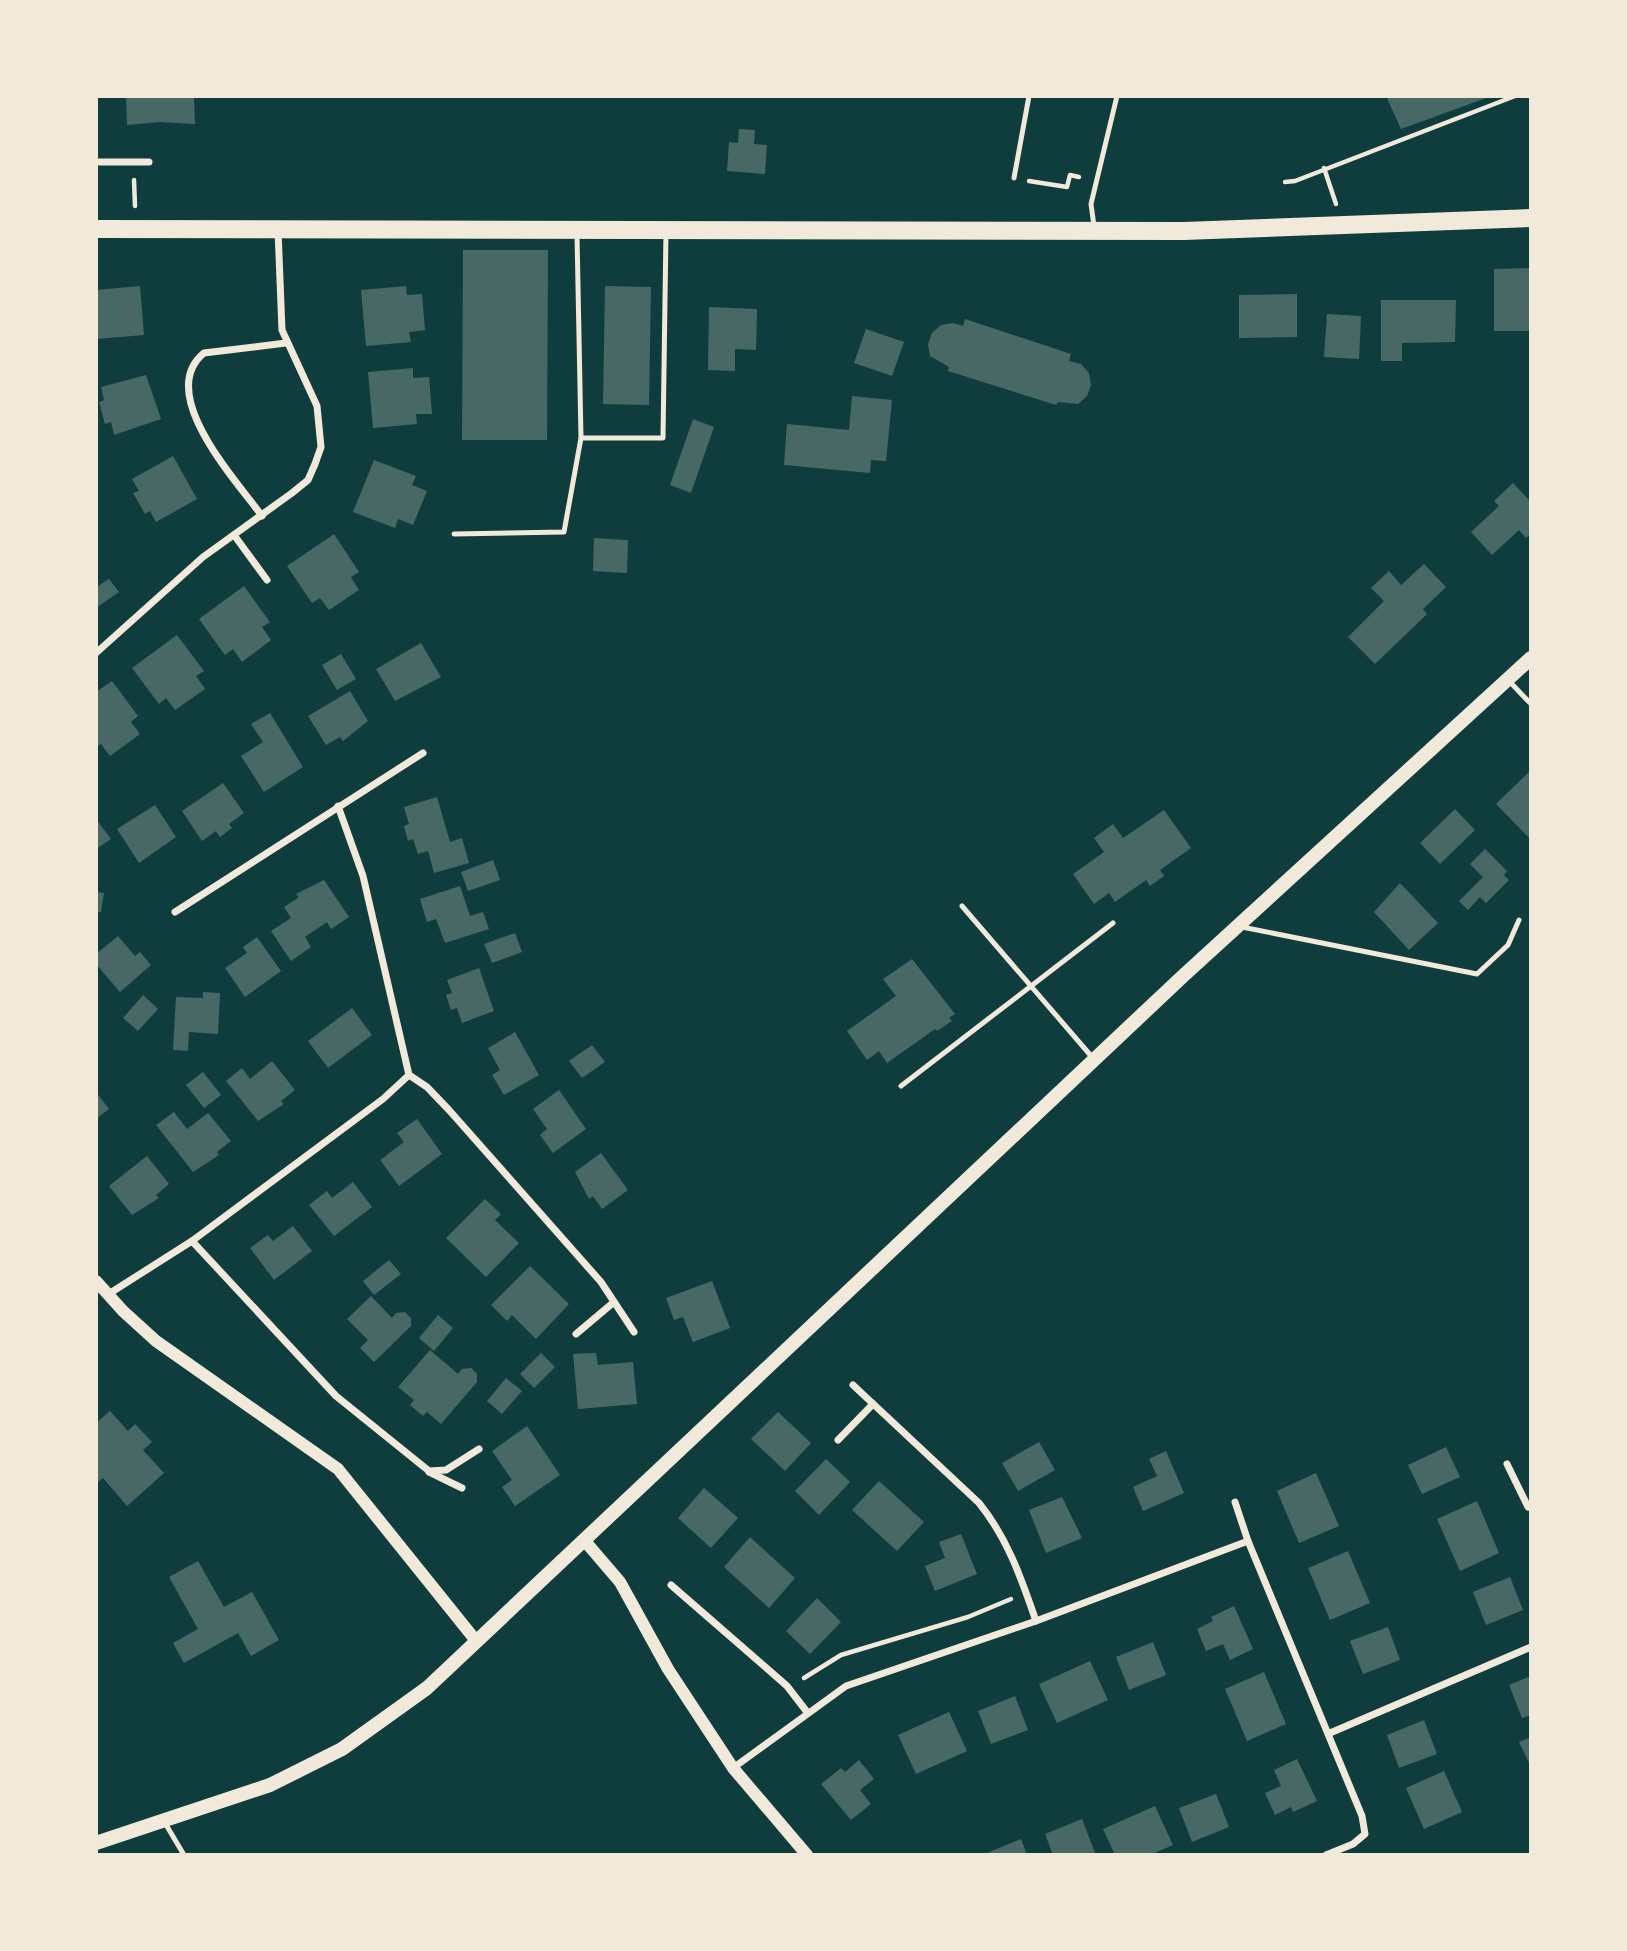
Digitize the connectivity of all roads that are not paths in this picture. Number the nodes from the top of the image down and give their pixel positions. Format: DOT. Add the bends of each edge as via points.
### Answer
graph roads {
  1 [pos="1028,96"];
  2 [pos="1117,96"];
  3 [pos="96,162"];
  4 [pos="149,162"];
  5 [pos="1014,178"];
  6 [pos="1531,218"];
  7 [pos="577,228"];
  8 [pos="666,228"];
  9 [pos="96,229"];
  10 [pos="278,229"];
  11 [pos="1095,231"];
  12 [pos="286,343"];
  13 [pos="581,438"];
  14 [pos="262,516"];
  15 [pos="454,534"];
  16 [pos="234,535"];
  17 [pos="267,580"];
  18 [pos="96,653"];
  19 [pos="1531,658"];
  20 [pos="1508,679"];
  21 [pos="1531,704"];
  22 [pos="423,753"];
  23 [pos="338,806"];
  24 [pos="962,906"];
  25 [pos="175,912"];
  26 [pos="1519,920"];
  27 [pos="1113,923"];
  28 [pos="1238,927"];
  29 [pos="1031,984"];
  30 [pos="1094,1059"];
  31 [pos="409,1075"];
  32 [pos="901,1086"];
  33 [pos="192,1241"];
  34 [pos="96,1281"];
  35 [pos="107,1295"];
  36 [pos="614,1302"];
  37 [pos="634,1332"];
  38 [pos="576,1334"];
  39 [pos="853,1385"];
  40 [pos="873,1404"];
  41 [pos="838,1440"];
  42 [pos="479,1449"];
  43 [pos="1507,1464"];
  44 [pos="429,1471"];
  45 [pos="462,1488"];
  46 [pos="1234,1502"];
  47 [pos="1530,1509"];
  48 [pos="584,1540"];
  49 [pos="1248,1541"];
  50 [pos="671,1586"];
  51 [pos="1036,1621"];
  52 [pos="477,1642"];
  53 [pos="1531,1647"];
  54 [pos="807,1712"];
  55 [pos="1330,1733"];
  56 [pos="733,1768"];
  57 [pos="163,1821"];
  58 [pos="96,1843"];
  59 [pos="184,1855"];
  60 [pos="807,1855"];
  61 [pos="1326,1855"];
  1 -- 5 [label="lane"];
  2 -- 11 [label="lane" via="1091,204"];
  3 -- 4 [label="street"];
  6 -- 11 [label="main road"];
  7 -- 8 [label="main road"];
  7 -- 10 [label="main road"];
  7 -- 13 [label="lane"];
  8 -- 11 [label="main road"];
  8 -- 13 [label="lane" via="663,438"];
  9 -- 10 [label="main road"];
  10 -- 12 [label="street"];
  12 -- 14 [label="street" via="317,406 321,447 308,480"];
  12 -- 14 [label="street" via="204,353 189,369 186,383 187,398 200,426"];
  13 -- 15 [label="lane" via="564,532"];
  14 -- 16 [label="street"];
  16 -- 17 [label="street"];
  16 -- 18 [label="street"];
  19 -- 20 [label="main road"];
  20 -- 21 [label="lane"];
  20 -- 28 [label="main road"];
  22 -- 23 [label="street"];
  23 -- 25 [label="street"];
  23 -- 31 [label="street" via="363,876"];
  24 -- 29 [label="lane"];
  26 -- 28 [label="lane" via="1508,945 1477,974"];
  27 -- 29 [label="lane"];
  28 -- 30 [label="main road"];
  29 -- 30 [label="lane"];
  29 -- 32 [label="lane"];
  30 -- 48 [label="main road"];
  31 -- 33 [label="street"];
  31 -- 36 [label="street" via="449,1110"];
  33 -- 35 [label="street"];
  33 -- 44 [label="street" via="336,1396"];
  34 -- 35 [label="street"];
  35 -- 52 [label="street" via="156,1341 338,1469"];
  36 -- 37 [label="street"];
  36 -- 38 [label="street"];
  39 -- 40 [label="street"];
  40 -- 41 [label="street"];
  40 -- 51 [label="street" via="997,1525"];
  42 -- 44 [label="street" via="446,1470"];
  43 -- 47 [label="street"];
  44 -- 45 [label="street"];
  46 -- 49 [label="street"];
  48 -- 52 [label="main road"];
  48 -- 56 [label="street" via="620,1581 668,1670"];
  49 -- 51 [label="street"];
  49 -- 55 [label="street"];
  50 -- 54 [label="street" via="791,1691"];
  51 -- 54 [label="street" via="858,1681"];
  52 -- 57 [label="main road" via="427,1688 342,1749 270,1785"];
  53 -- 55 [label="street"];
  54 -- 56 [label="street"];
  55 -- 61 [label="street" via="1362,1816 1364,1834"];
  56 -- 60 [label="street"];
  57 -- 58 [label="main road"];
  57 -- 59 [label="lane"];
}
